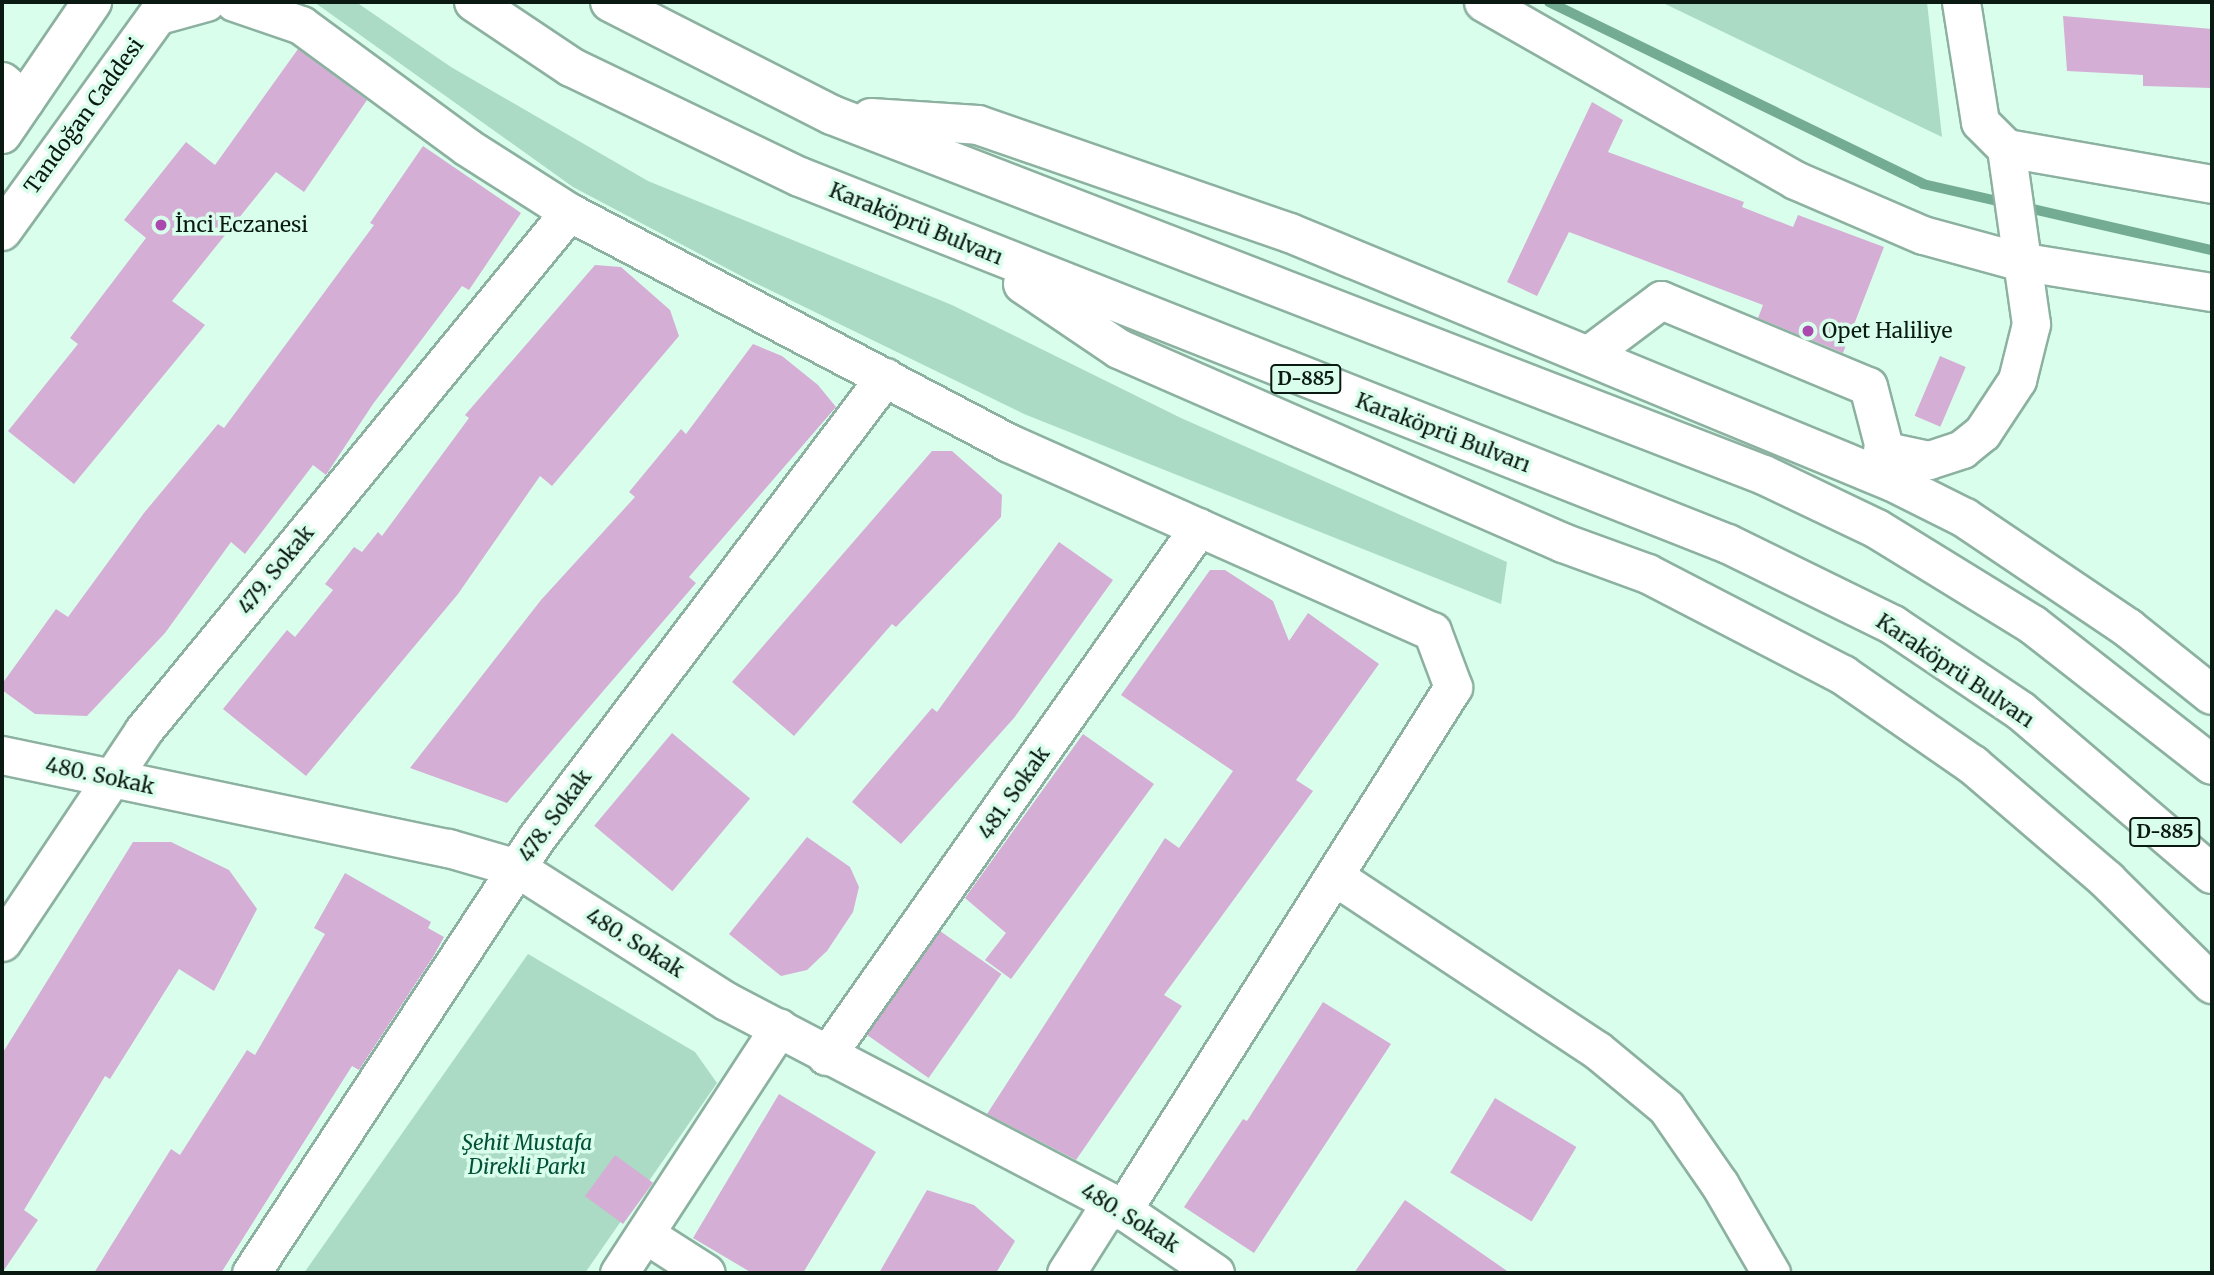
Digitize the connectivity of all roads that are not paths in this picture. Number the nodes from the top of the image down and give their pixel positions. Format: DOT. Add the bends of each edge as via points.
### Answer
graph roads {
  1 [pos="92,2"];
  2 [pos="206,2"];
  3 [pos="234,2"];
  4 [pos="474,2"];
  5 [pos="610,2"];
  6 [pos="1483,2"];
  7 [pos="1961,2"];
  8 [pos="163,8"];
  9 [pos="14,91"];
  10 [pos="832,115"];
  11 [pos="2,134"];
  12 [pos="2006,148"];
  13 [pos="2212,184"];
  14 [pos="569,212"];
  15 [pos="2,231"];
  16 [pos="966,245"];
  17 [pos="2018,261"];
  18 [pos="2212,292"];
  19 [pos="1589,354"];
  20 [pos="885,377"];
  21 [pos="1887,466"];
  22 [pos="1199,527"];
  23 [pos="2212,695"];
  24 [pos="2,755"];
  25 [pos="2212,765"];
  26 [pos="110,779"];
  27 [pos="517,868"];
  28 [pos="2212,874"];
  29 [pos="1334,876"];
  30 [pos="2,942"];
  31 [pos="2212,984"];
  32 [pos="779,1028"];
  33 [pos="826,1056"];
  34 [pos="1117,1206"];
  35 [pos="645,1234"];
  36 [pos="251,1273"];
  37 [pos="620,1273"];
  38 [pos="706,1273"];
  39 [pos="1066,1273"];
  40 [pos="1215,1273"];
  41 [pos="1771,1273"];
  1 -- 9 [label="main road"];
  2 -- 8 [label="street"];
  3 -- 14 [label="street" via="301,25 467,148"];
  4 -- 16 [label="main road, Karaköprü Bulvarı / D-885" via="571,67 800,177"];
  5 -- 10 [label="main road"];
  6 -- 17 [label="street" via="1795,180 1923,235"];
  7 -- 12 [label="street" via="1980,122"];
  8 -- 15 [label="main road, Tandoğan Caddesi"];
  9 -- 11 [label="main road"];
  10 -- 19 [label="main road" via="978,125 1290,233"];
  10 -- 25 [label="main road" via="1764,475 1877,529 2033,625 2174,730"];
  12 -- 13 [label="street"];
  12 -- 17 [label="street"];
  14 -- 20 [label="street"];
  14 -- 26 [label="street, 479. Sokak"];
  16 -- 28 [label="main road, Karaköprü Bulvarı / D-885" via="1728,544 1892,625 2021,711"];
  16 -- 31 [label="main road" via="1119,349 1563,543 1647,573 1843,675 1973,765 2107,880"];
  17 -- 18 [label="street"];
  17 -- 21 [label="street" via="2031,324 2017,380 1982,433 1962,449"];
  19 -- 21 [label="main road"];
  19 -- 21 [label="street" via="1661,300 1868,386"];
  20 -- 22 [label="street" via="1009,443"];
  20 -- 27 [label="street, 478. Sokak"];
  21 -- 23 [label="main road" via="2128,628"];
  22 -- 29 [label="street" via="1432,631 1453,687"];
  22 -- 33 [label="street, 481. Sokak"];
  24 -- 26 [label="street, 480. Sokak"];
  26 -- 27 [label="street, 480. Sokak" via="448,848"];
  26 -- 30 [label="street, 479. Sokak"];
  27 -- 32 [label="street, 480. Sokak" via="726,1001"];
  27 -- 36 [label="street, 478. Sokak"];
  29 -- 34 [label="street"];
  29 -- 41 [label="street" via="1597,1050 1667,1107 1720,1185"];
  32 -- 33 [label="street, 480. Sokak"];
  32 -- 35 [label="street"];
  33 -- 34 [label="street, 480. Sokak"];
  34 -- 39 [label="street"];
  34 -- 40 [label="street, 480. Sokak"];
  35 -- 37 [label="street"];
  35 -- 38 [label="street"];
}
